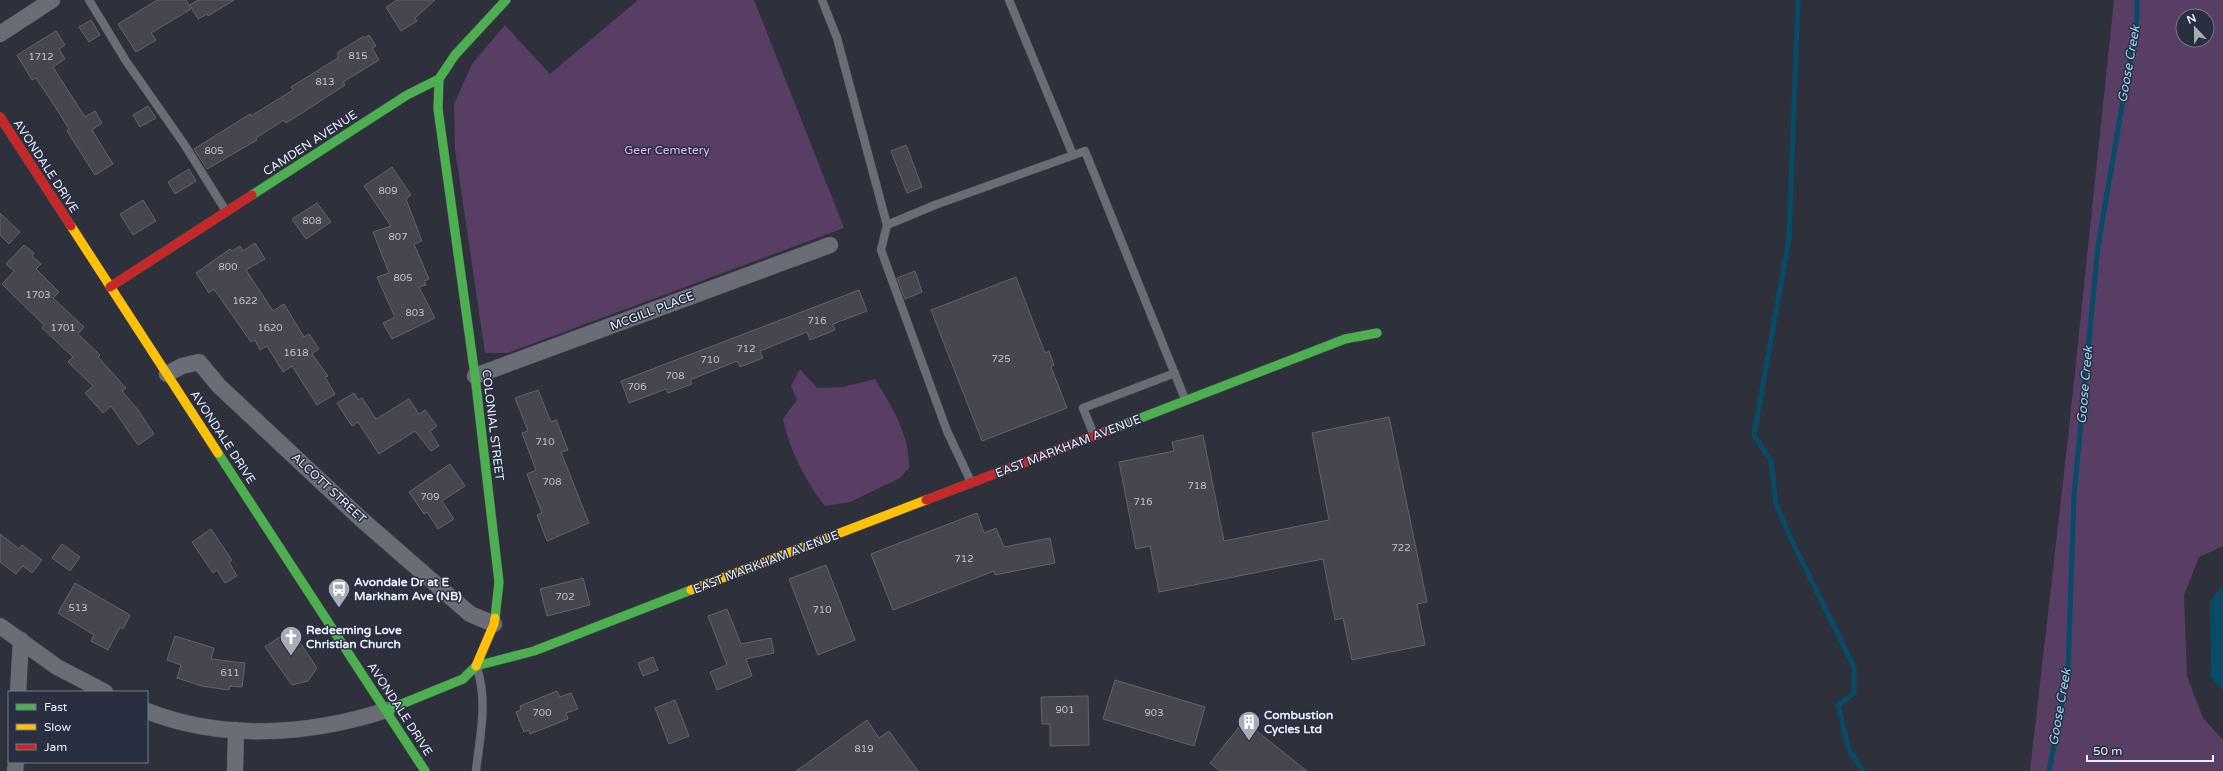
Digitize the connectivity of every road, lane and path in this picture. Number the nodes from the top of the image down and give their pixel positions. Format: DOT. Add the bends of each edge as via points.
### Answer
graph roads {
  1 [pos="52,0"];
  2 [pos="89,0"];
  3 [pos="506,0"];
  4 [pos="822,0"];
  5 [pos="1009,0"];
  6 [pos="0,34"];
  7 [pos="439,79"];
  8 [pos="0,117"];
  9 [pos="1073,155"];
  10 [pos="226,212"];
  11 [pos="887,226"];
  12 [pos="830,245"];
  13 [pos="110,287"];
  14 [pos="1377,333"];
  15 [pos="1175,373"];
  16 [pos="167,374"];
  17 [pos="475,376"];
  18 [pos="1186,401"];
  19 [pos="1094,436"];
  20 [pos="972,483"];
  21 [pos="494,624"];
  22 [pos="0,626"];
  23 [pos="21,640"];
  24 [pos="476,666"];
  25 [pos="18,691"];
  26 [pos="103,691"];
  27 [pos="148,710"];
  28 [pos="386,710"];
  29 [pos="236,730"];
  30 [pos="235,771"];
  31 [pos="425,771"];
  32 [pos="476,771"];
  1 -- 6 [label="street"];
  2 -- 10 [label="lane" via="126,61 184,144"];
  3 -- 7 [label="street, CAMDEN AVENUE" via="455,55"];
  4 -- 11 [label="lane" via="837,38"];
  5 -- 9 [label="lane"];
  7 -- 10 [label="street, CAMDEN AVENUE" via="407,95"];
  7 -- 17 [label="street, COLONIAL STREET" via="438,109"];
  8 -- 13 [label="street, AVONDALE DRIVE"];
  9 -- 11 [label="lane" via="935,205"];
  9 -- 15 [label="lane" via="1085,151"];
  10 -- 13 [label="street, CAMDEN AVENUE"];
  11 -- 20 [label="lane" via="881,250 947,431"];
  12 -- 17 [label="street, MCGILL PLACE"];
  13 -- 16 [label="street, AVONDALE DRIVE"];
  14 -- 18 [label="street, EAST MARKHAM AVENUE" via="1345,339"];
  15 -- 18 [label="lane"];
  15 -- 19 [label="lane" via="1083,408"];
  16 -- 21 [label="street, ALCOTT STREET" via="182,366 198,362 219,386 360,518 470,614"];
  16 -- 28 [label="street, AVONDALE DRIVE"];
  17 -- 21 [label="street, COLONIAL STREET" via="499,582"];
  18 -- 19 [label="street, EAST MARKHAM AVENUE"];
  19 -- 20 [label="street, EAST MARKHAM AVENUE"];
  20 -- 24 [label="street, EAST MARKHAM AVENUE" via="534,651"];
  21 -- 24 [label="street, COLONIAL STREET"];
  22 -- 23 [label="street"];
  23 -- 25 [label="street"];
  23 -- 26 [label="street" via="57,667"];
  24 -- 28 [label="street, EAST MARKHAM AVENUE" via="463,679"];
  24 -- 32 [label="lane" via="482,683 484,701"];
  27 -- 29 [label="street, EAST MARKHAM AVENUE" via="192,725"];
  28 -- 29 [label="street, EAST MARKHAM AVENUE" via="356,720 309,728 277,731"];
  28 -- 31 [label="street, AVONDALE DRIVE"];
  29 -- 30 [label="street"];
}
